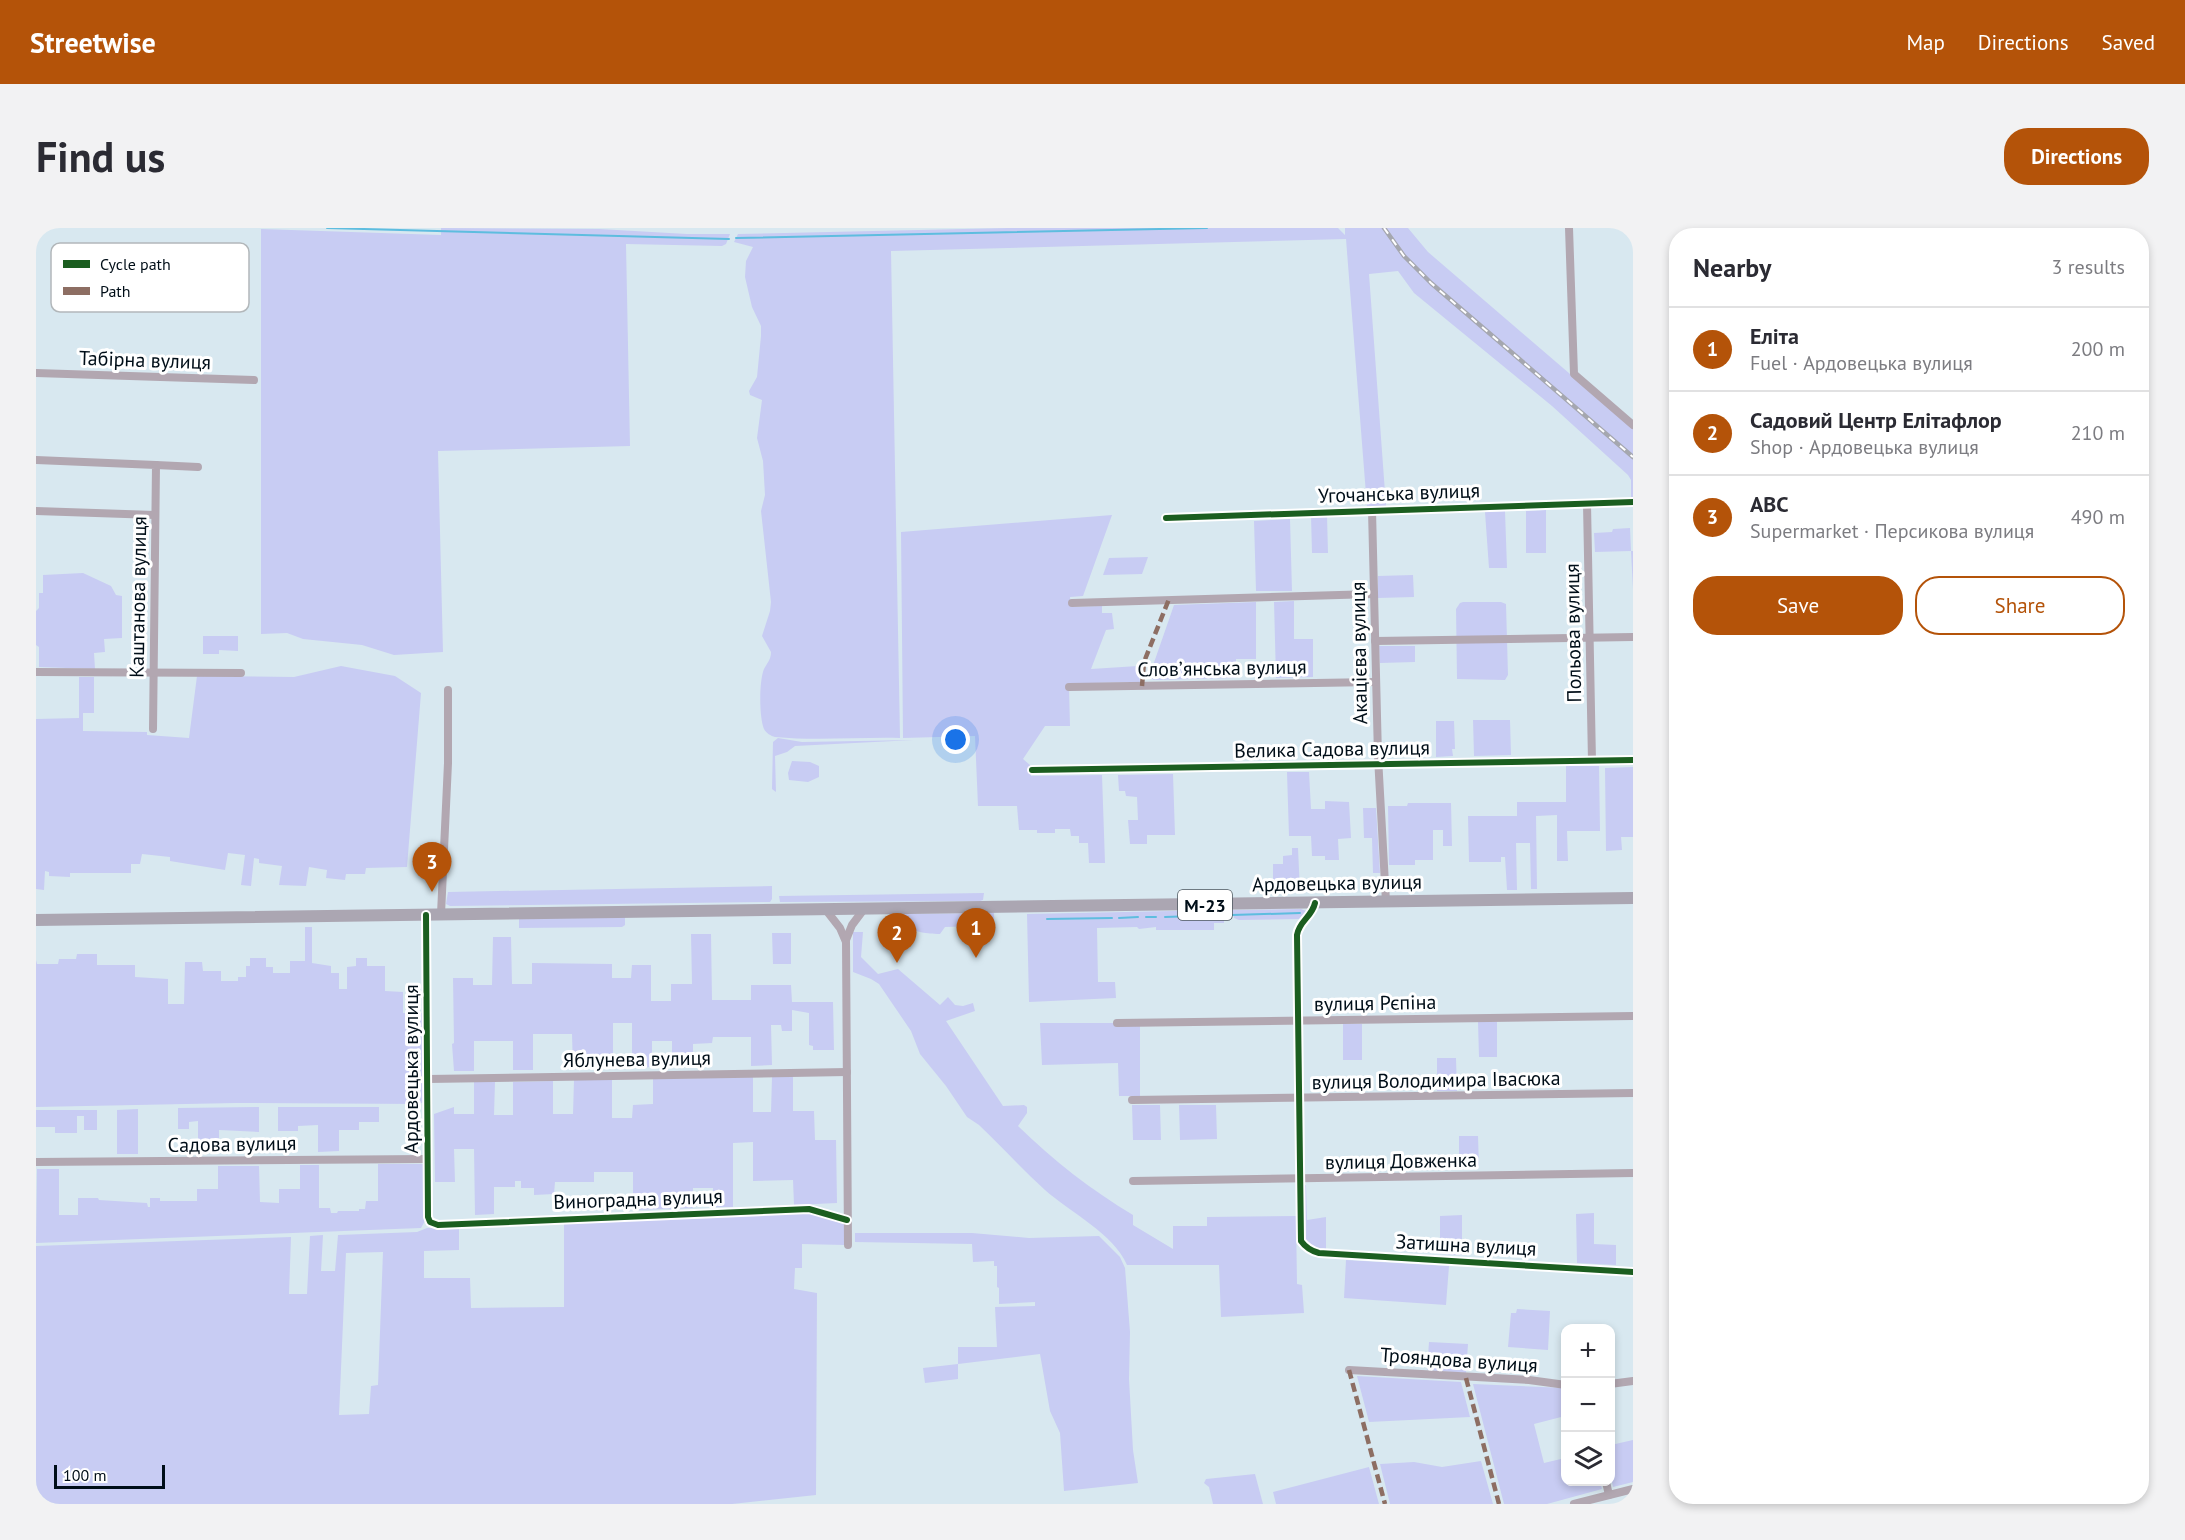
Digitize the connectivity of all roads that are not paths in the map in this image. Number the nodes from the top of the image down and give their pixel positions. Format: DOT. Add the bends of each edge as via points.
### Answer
graph roads {
  1 [pos="1569,228"];
  2 [pos="36,373"];
  3 [pos="254,380"];
  4 [pos="1633,425"];
  5 [pos="36,460"];
  6 [pos="156,465"];
  7 [pos="198,467"];
  8 [pos="1633,502"];
  9 [pos="1587,504"];
  10 [pos="1372,510"];
  11 [pos="36,511"];
  12 [pos="155,515"];
  13 [pos="1166,518"];
  14 [pos="1374,594"];
  15 [pos="1072,603"];
  16 [pos="1633,637"];
  17 [pos="1590,638"];
  18 [pos="1375,640"];
  19 [pos="36,672"];
  20 [pos="154,673"];
  21 [pos="241,674"];
  22 [pos="1376,682"];
  23 [pos="1069,687"];
  24 [pos="448,690"];
  25 [pos="153,729"];
  26 [pos="1633,760"];
  27 [pos="1592,761"];
  28 [pos="1379,765"];
  29 [pos="1032,770"];
  30 [pos="1633,898"];
  31 [pos="1386,902"];
  32 [pos="1315,903"];
  33 [pos="864,909"];
  34 [pos="826,910"];
  35 [pos="441,914"];
  36 [pos="426,915"];
  37 [pos="36,920"];
  38 [pos="846,942"];
  39 [pos="1633,1016"];
  40 [pos="1298,1021"];
  41 [pos="1117,1023"];
  42 [pos="845,1072"];
  43 [pos="428,1079"];
  44 [pos="1633,1093"];
  45 [pos="1299,1099"];
  46 [pos="1132,1100"];
  47 [pos="427,1159"];
  48 [pos="36,1162"];
  49 [pos="1633,1173"];
  50 [pos="1300,1179"];
  51 [pos="1133,1181"];
  52 [pos="847,1220"];
  53 [pos="430,1222"];
  54 [pos="848,1245"];
  55 [pos="1633,1272"];
  56 [pos="1349,1370"];
  57 [pos="1633,1381"];
  58 [pos="1615,1383"];
  59 [pos="1561,1384"];
  60 [pos="1607,1486"];
  61 [pos="1633,1489"];
  62 [pos="1609,1495"];
  63 [pos="1574,1504"];
  1 -- 4 [label="street" via="1574,374"];
  2 -- 3 [label="street, Табірна вулиця"];
  5 -- 6 [label="street"];
  6 -- 7 [label="street"];
  6 -- 12 [label="street, Каштанова вулиця"];
  8 -- 9 [label="street, Угочанська вулиця"];
  9 -- 10 [label="street, Угочанська вулиця"];
  9 -- 17 [label="street, Польова вулиця"];
  10 -- 13 [label="street, Угочанська вулиця"];
  10 -- 14 [label="street, Акацієва вулиця"];
  11 -- 12 [label="street"];
  12 -- 20 [label="street, Каштанова вулиця"];
  14 -- 15 [label="street"];
  14 -- 18 [label="street, Акацієва вулиця"];
  16 -- 17 [label="street"];
  17 -- 18 [label="street"];
  17 -- 27 [label="street, Польова вулиця"];
  18 -- 22 [label="street, Акацієва вулиця"];
  19 -- 20 [label="street"];
  20 -- 21 [label="street"];
  20 -- 25 [label="street, Каштанова вулиця"];
  22 -- 23 [label="street, Словʼянська вулиця"];
  22 -- 28 [label="street, Акацієва вулиця"];
  24 -- 35 [label="street"];
  26 -- 27 [label="street, Велика Садова вулиця"];
  27 -- 28 [label="street, Велика Садова вулиця"];
  28 -- 29 [label="street, Велика Садова вулиця"];
  28 -- 31 [label="street, Акацієва вулиця"];
  30 -- 31 [label="highway, Ардовецька вулиця / М-23"];
  31 -- 32 [label="highway, Ардовецька вулиця / М-23"];
  32 -- 33 [label="highway, Ардовецька вулиця / М-23"];
  32 -- 40 [label="street" via="1297,931"];
  33 -- 34 [label="highway, Ардовецька вулиця / М-23"];
  33 -- 38 [label="street"];
  34 -- 35 [label="highway, Ардовецька вулиця / М-23"];
  34 -- 38 [label="street"];
  35 -- 36 [label="highway, Ардовецька вулиця / М-23"];
  36 -- 37 [label="highway, Ардовецька вулиця / М-23"];
  36 -- 43 [label="street, Ардовецька вулиця"];
  38 -- 42 [label="street"];
  39 -- 40 [label="street, вулиця Рєпіна"];
  40 -- 41 [label="street, вулиця Рєпіна"];
  40 -- 45 [label="street"];
  42 -- 43 [label="street, Яблунева вулиця"];
  42 -- 52 [label="street"];
  43 -- 47 [label="street, Ардовецька вулиця"];
  44 -- 45 [label="street, вулиця Володимира Івасюка"];
  45 -- 46 [label="street, вулиця Володимира Івасюка"];
  45 -- 50 [label="street"];
  47 -- 48 [label="street, Садова вулиця"];
  47 -- 53 [label="street, Ардовецька вулиця"];
  49 -- 50 [label="street, вулиця Довженка"];
  50 -- 51 [label="street, вулиця Довженка"];
  50 -- 55 [label="street, Затишна вулиця" via="1301,1241 1307,1249 1319,1253"];
  52 -- 53 [label="street, Виноградна вулиця" via="809,1209 438,1225"];
  52 -- 54 [label="street"];
  56 -- 59 [label="street, Трояндова вулиця"];
  57 -- 58 [label="street"];
  60 -- 62 [label="street"];
  61 -- 62 [label="street"];
  62 -- 63 [label="street"];
}
